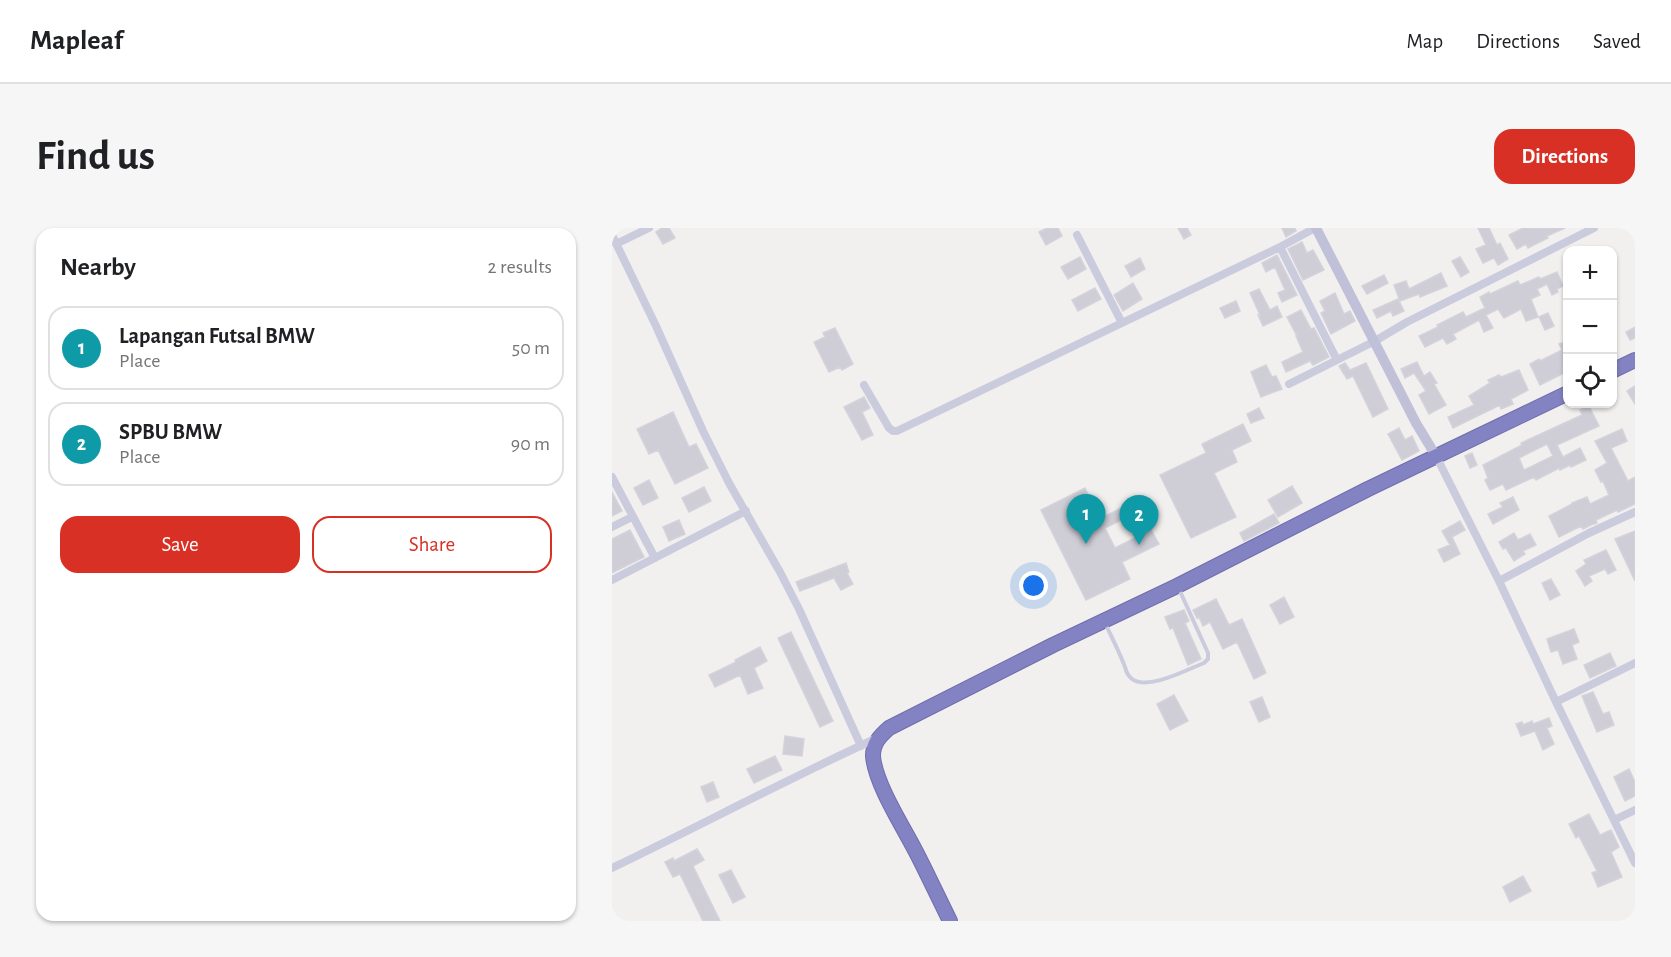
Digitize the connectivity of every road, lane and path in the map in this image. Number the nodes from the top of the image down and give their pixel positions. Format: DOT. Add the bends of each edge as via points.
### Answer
graph roads {
  1 [pos="649,228"];
  2 [pos="1316,228"];
  3 [pos="1594,228"];
  4 [pos="612,235"];
  5 [pos="1077,235"];
  6 [pos="616,244"];
  7 [pos="1280,247"];
  8 [pos="1122,323"];
  9 [pos="1375,341"];
  10 [pos="1337,360"];
  11 [pos="1635,360"];
  12 [pos="1617,369"];
  13 [pos="1289,384"];
  14 [pos="864,386"];
  15 [pos="1563,395"];
  16 [pos="1436,456"];
  17 [pos="612,477"];
  18 [pos="746,511"];
  19 [pos="1635,512"];
  20 [pos="632,517"];
  21 [pos="612,527"];
  22 [pos="655,558"];
  23 [pos="612,580"];
  24 [pos="1499,581"];
  25 [pos="1177,586"];
  26 [pos="1104,621"];
  27 [pos="1635,663"];
  28 [pos="1556,702"];
  29 [pos="879,738"];
  30 [pos="861,746"];
  31 [pos="1635,810"];
  32 [pos="1614,820"];
  33 [pos="1635,863"];
  34 [pos="612,868"];
  35 [pos="950,921"];
  1 -- 6 [label="street"];
  2 -- 7 [label="street"];
  2 -- 9 [label="street"];
  3 -- 9 [label="street"];
  4 -- 6 [label="street"];
  5 -- 8 [label="street"];
  6 -- 18 [label="street" via="703,431"];
  7 -- 8 [label="street"];
  7 -- 10 [label="street"];
  8 -- 14 [label="street" via="895,432"];
  9 -- 10 [label="street"];
  9 -- 16 [label="street"];
  10 -- 13 [label="street"];
  11 -- 12 [label="highway"];
  15 -- 16 [label="highway"];
  16 -- 24 [label="street"];
  16 -- 25 [label="highway"];
  17 -- 20 [label="street"];
  18 -- 22 [label="street"];
  18 -- 30 [label="street" via="799,609"];
  19 -- 24 [label="street"];
  20 -- 21 [label="street"];
  20 -- 22 [label="street"];
  22 -- 23 [label="street"];
  24 -- 28 [label="street"];
  25 -- 26 [label="highway"];
  25 -- 26 [label="lane" via="1208,653 1204,663 1157,681 1134,680"];
  26 -- 29 [label="highway" via="889,728"];
  27 -- 28 [label="street"];
  28 -- 32 [label="street"];
  29 -- 30 [label="street"];
  29 -- 35 [label="highway" via="873,756 878,775"];
  30 -- 34 [label="street"];
  31 -- 32 [label="street"];
  32 -- 33 [label="street"];
}
